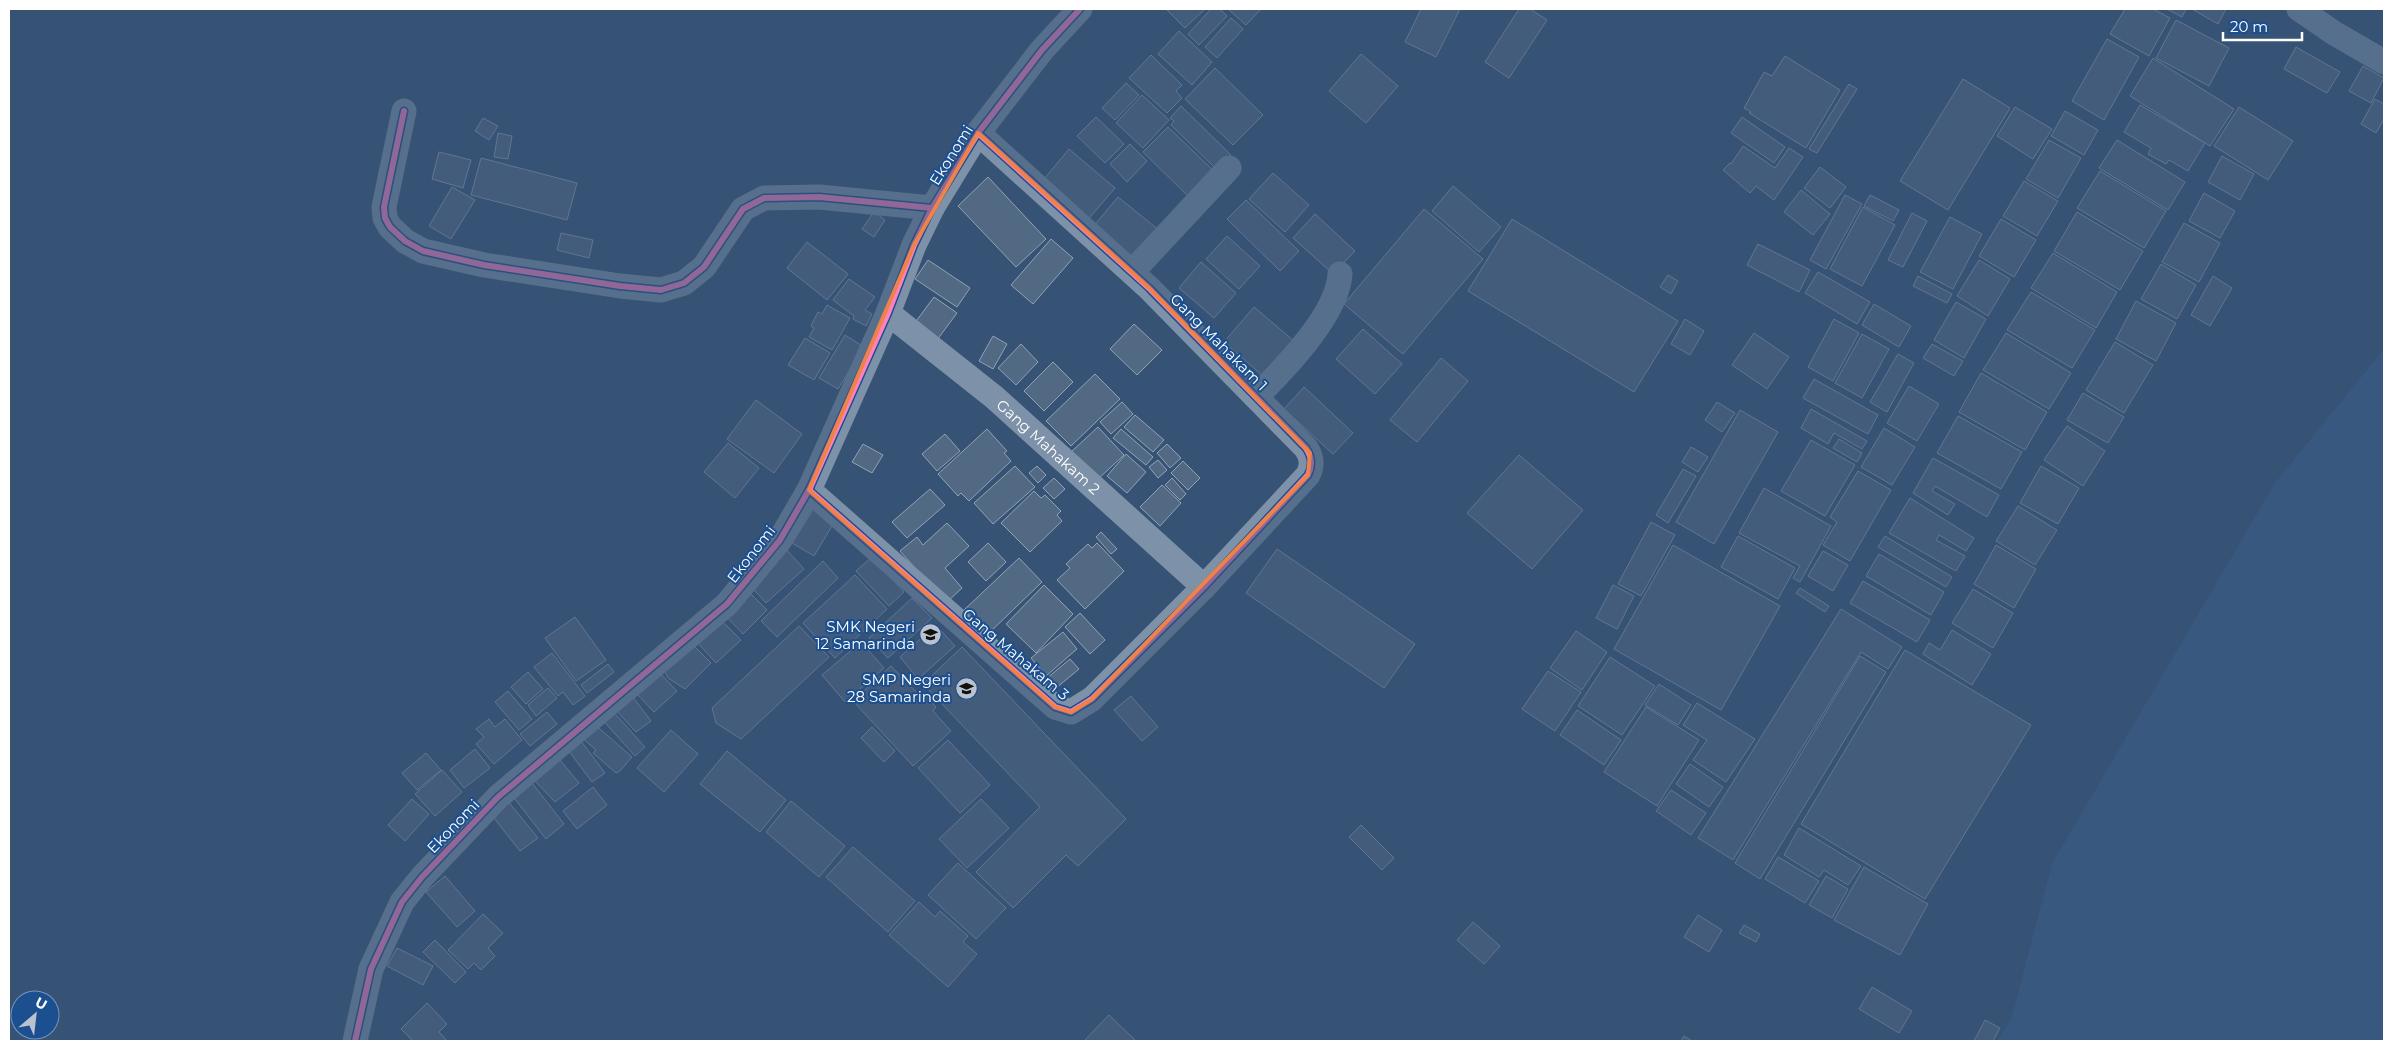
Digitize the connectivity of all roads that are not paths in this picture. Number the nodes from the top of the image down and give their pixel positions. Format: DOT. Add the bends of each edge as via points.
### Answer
graph roads {
  1 [pos="1080,9"];
  2 [pos="2299,9"];
  3 [pos="2384,62"];
  4 [pos="404,111"];
  5 [pos="978,133"];
  6 [pos="1229,168"];
  7 [pos="932,208"];
  8 [pos="1132,272"];
  9 [pos="1340,274"];
  10 [pos="888,313"];
  11 [pos="1256,397"];
  12 [pos="809,490"];
  13 [pos="1204,587"];
  14 [pos="354,1041"];
  1 -- 5 [label="street, Ekonomi" via="1042,50"];
  2 -- 3 [label="street"];
  4 -- 7 [label="street" via="384,207 385,218 405,241 423,252 484,265 661,290 684,283 704,267 743,209 764,198 819,197"];
  5 -- 7 [label="street, Ekonomi"];
  5 -- 8 [label="street, Gang Mahakam 1"];
  6 -- 8 [label="street"];
  7 -- 10 [label="street, Ekonomi"];
  8 -- 11 [label="street, Gang Mahakam 1"];
  9 -- 11 [label="street" via="1335,298 1326,314 1282,371"];
  10 -- 12 [label="street, Ekonomi"];
  10 -- 13 [label="street, Gang Mahakam 2" via="994,397"];
  11 -- 13 [label="street, Gang Mahakam 1" via="1306,448 1312,467"];
  12 -- 13 [label="street, Gang Mahakam 3" via="1055,707 1064,711 1078,710 1092,700"];
  12 -- 14 [label="street, Ekonomi" via="780,540 726,604 498,797 422,877 402,902 371,969"];
}
